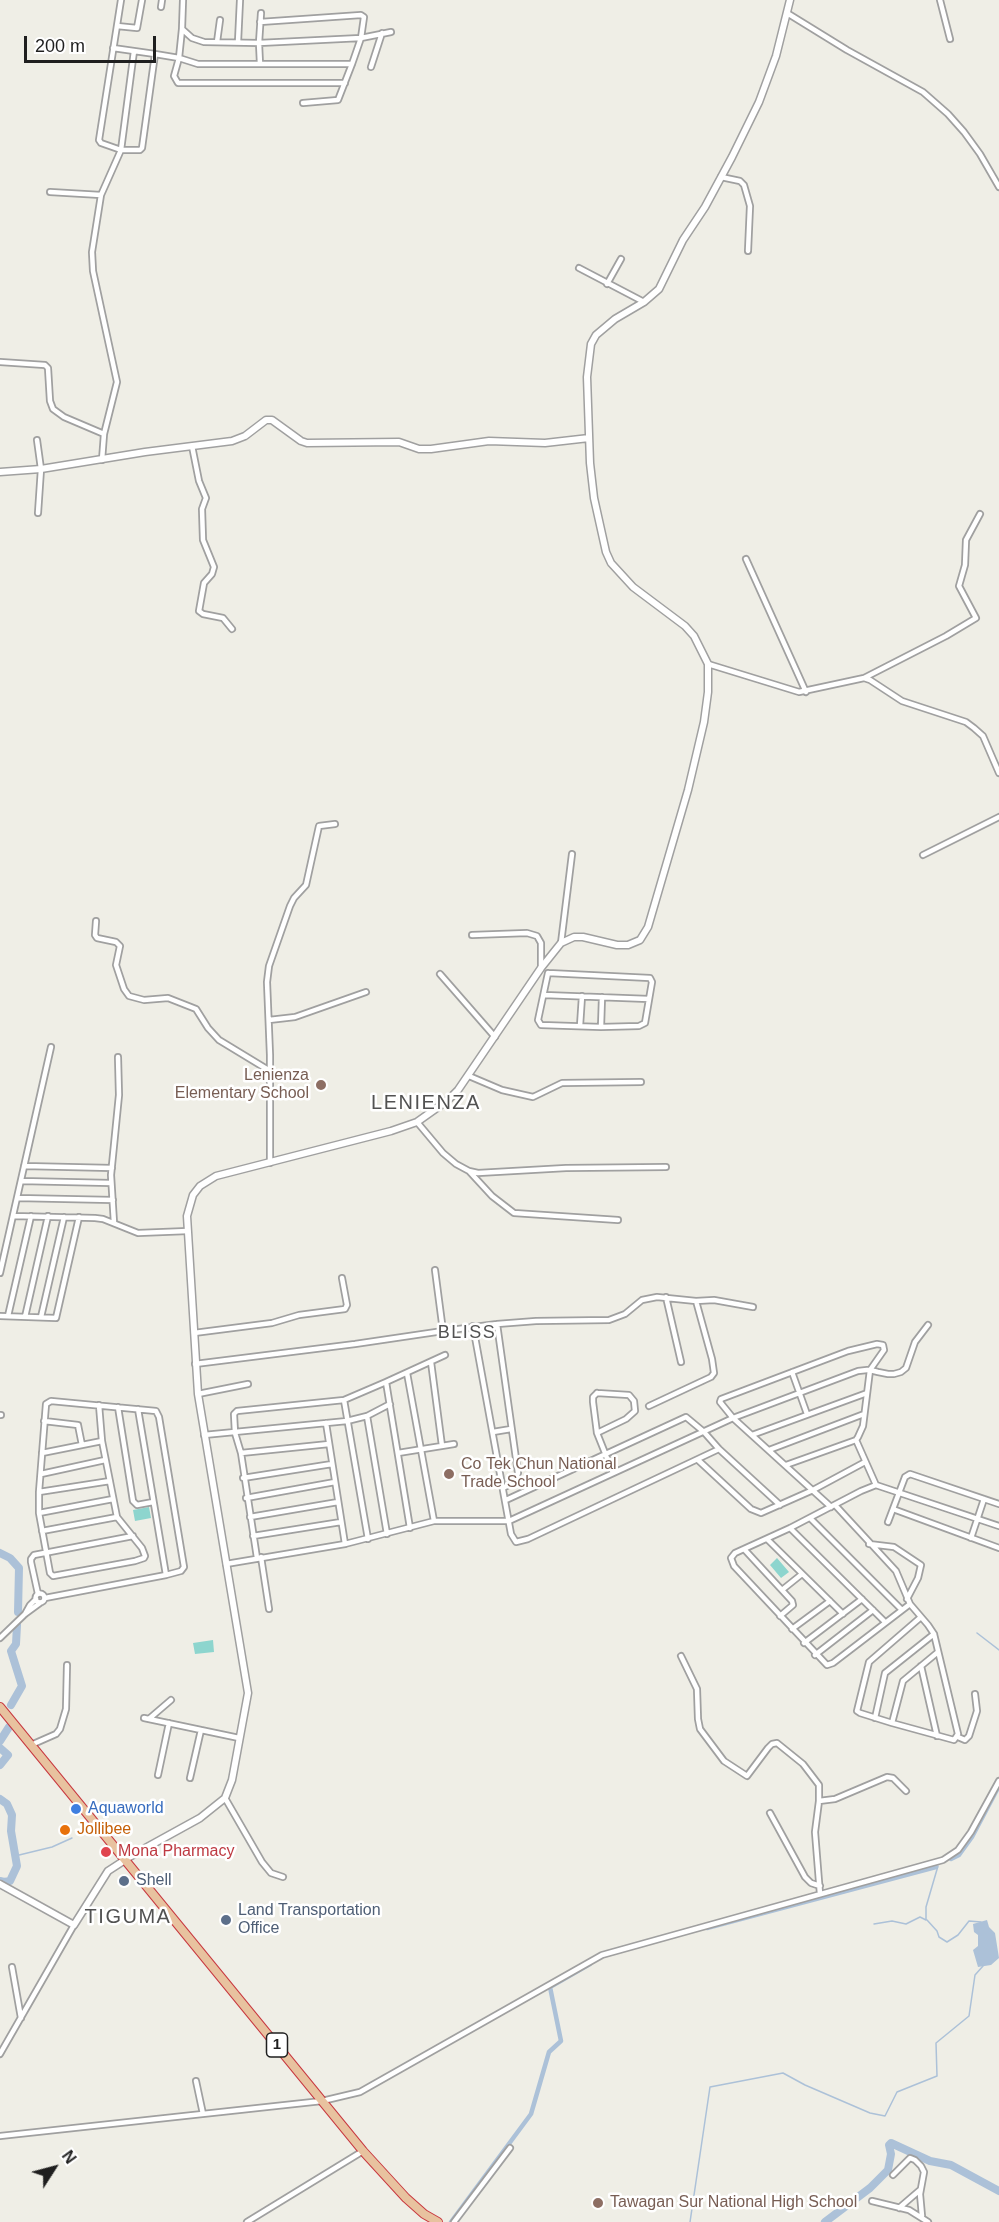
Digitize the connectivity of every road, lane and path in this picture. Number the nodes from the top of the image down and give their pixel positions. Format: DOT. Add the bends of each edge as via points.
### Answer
graph roads {
  1 [pos="121,0"];
  2 [pos="142,0"];
  3 [pos="162,0"];
  4 [pos="183,0"];
  5 [pos="240,0"];
  6 [pos="790,0"];
  7 [pos="940,0"];
  8 [pos="161,7"];
  9 [pos="261,13"];
  10 [pos="787,13"];
  11 [pos="220,20"];
  12 [pos="260,22"];
  13 [pos="117,26"];
  14 [pos="182,29"];
  15 [pos="391,32"];
  16 [pos="382,33"];
  17 [pos="360,38"];
  18 [pos="950,39"];
  19 [pos="217,42"];
  20 [pos="237,42"];
  21 [pos="259,43"];
  22 [pos="113,48"];
  23 [pos="134,51"];
  24 [pos="155,54"];
  25 [pos="179,58"];
  26 [pos="260,64"];
  27 [pos="352,64"];
  28 [pos="371,67"];
  29 [pos="345,83"];
  30 [pos="303,103"];
  31 [pos="122,150"];
  32 [pos="721,177"];
  33 [pos="999,187"];
  34 [pos="50,192"];
  35 [pos="101,195"];
  36 [pos="748,251"];
  37 [pos="621,259"];
  38 [pos="579,268"];
  39 [pos="608,284"];
  40 [pos="644,302"];
  41 [pos="0,362"];
  42 [pos="104,434"];
  43 [pos="589,438"];
  44 [pos="37,440"];
  45 [pos="192,446"];
  46 [pos="102,460"];
  47 [pos="41,469"];
  48 [pos="0,472"];
  49 [pos="38,513"];
  50 [pos="980,514"];
  51 [pos="746,559"];
  52 [pos="232,629"];
  53 [pos="708,664"];
  54 [pos="864,678"];
  55 [pos="806,692"];
  56 [pos="999,773"];
  57 [pos="999,818"];
  58 [pos="335,824"];
  59 [pos="572,854"];
  60 [pos="922,855"];
  61 [pos="96,921"];
  62 [pos="472,935"];
  63 [pos="561,943"];
  64 [pos="539,972"];
  65 [pos="440,974"];
  66 [pos="547,976"];
  67 [pos="366,992"];
  68 [pos="544,994"];
  69 [pos="582,996"];
  70 [pos="602,997"];
  71 [pos="649,999"];
  72 [pos="269,1020"];
  73 [pos="580,1026"];
  74 [pos="601,1027"];
  75 [pos="495,1037"];
  76 [pos="51,1047"];
  77 [pos="118,1057"];
  78 [pos="270,1071"];
  79 [pos="469,1076"];
  80 [pos="641,1082"];
  81 [pos="417,1122"];
  82 [pos="270,1163"];
  83 [pos="24,1166"];
  84 [pos="666,1167"];
  85 [pos="112,1168"];
  86 [pos="469,1171"];
  87 [pos="21,1181"];
  88 [pos="111,1184"];
  89 [pos="17,1198"];
  90 [pos="114,1200"];
  91 [pos="13,1216"];
  92 [pos="31,1216"];
  93 [pos="48,1216"];
  94 [pos="64,1217"];
  95 [pos="79,1217"];
  96 [pos="618,1220"];
  97 [pos="114,1223"];
  98 [pos="188,1231"];
  99 [pos="435,1270"];
  100 [pos="0,1273"];
  101 [pos="342,1278"];
  102 [pos="666,1297"];
  103 [pos="696,1301"];
  104 [pos="753,1307"];
  105 [pos="0,1316"];
  106 [pos="8,1316"];
  107 [pos="25,1317"];
  108 [pos="41,1317"];
  109 [pos="497,1324"];
  110 [pos="928,1324"];
  111 [pos="473,1326"];
  112 [pos="443,1330"];
  113 [pos="194,1333"];
  114 [pos="445,1355"];
  115 [pos="431,1362"];
  116 [pos="681,1362"];
  117 [pos="195,1364"];
  118 [pos="870,1370"];
  119 [pos="792,1372"];
  120 [pos="407,1373"];
  121 [pos="387,1382"];
  122 [pos="248,1384"];
  123 [pos="800,1392"];
  124 [pos="867,1393"];
  125 [pos="198,1394"];
  126 [pos="344,1400"];
  127 [pos="390,1404"];
  128 [pos="99,1405"];
  129 [pos="649,1406"];
  130 [pos="118,1407"];
  131 [pos="138,1409"];
  132 [pos="807,1414"];
  133 [pos="864,1414"];
  134 [pos="367,1416"];
  135 [pos="733,1418"];
  136 [pos="44,1421"];
  137 [pos="347,1421"];
  138 [pos="326,1424"];
  139 [pos="511,1429"];
  140 [pos="235,1432"];
  141 [pos="493,1432"];
  142 [pos="704,1432"];
  143 [pos="597,1433"];
  144 [pos="204,1435"];
  145 [pos="752,1435"];
  146 [pos="856,1440"];
  147 [pos="102,1441"];
  148 [pos="329,1444"];
  149 [pos="454,1444"];
  150 [pos="82,1445"];
  151 [pos="442,1446"];
  152 [pos="719,1449"];
  153 [pos="421,1450"];
  154 [pos="769,1450"];
  155 [pos="42,1453"];
  156 [pos="241,1453"];
  157 [pos="398,1453"];
  158 [pos="604,1454"];
  159 [pos="105,1460"];
  160 [pos="698,1460"];
  161 [pos="865,1462"];
  162 [pos="332,1464"];
  163 [pos="786,1465"];
  164 [pos="613,1473"];
  165 [pos="41,1474"];
  166 [pos="243,1478"];
  167 [pos="110,1481"];
  168 [pos="335,1482"];
  169 [pos="876,1485"];
  170 [pos="503,1488"];
  171 [pos="813,1490"];
  172 [pos="39,1492"];
  173 [pos="898,1492"];
  174 [pos="246,1498"];
  175 [pos="113,1499"];
  176 [pos="984,1499"];
  177 [pos="506,1500"];
  178 [pos="153,1502"];
  179 [pos="338,1502"];
  180 [pos="999,1504"];
  181 [pos="780,1505"];
  182 [pos="833,1506"];
  183 [pos="893,1509"];
  184 [pos="39,1513"];
  185 [pos="117,1517"];
  186 [pos="250,1517"];
  187 [pos="810,1518"];
  188 [pos="978,1518"];
  189 [pos="434,1521"];
  190 [pos="509,1521"];
  191 [pos="341,1522"];
  192 [pos="888,1522"];
  193 [pos="999,1526"];
  194 [pos="410,1527"];
  195 [pos="790,1528"];
  196 [pos="42,1532"];
  197 [pos="387,1534"];
  198 [pos="133,1536"];
  199 [pos="253,1536"];
  200 [pos="971,1538"];
  201 [pos="368,1539"];
  202 [pos="767,1539"];
  203 [pos="345,1544"];
  204 [pos="869,1544"];
  205 [pos="999,1548"];
  206 [pos="744,1549"];
  207 [pos="46,1553"];
  208 [pos="259,1558"];
  209 [pos="226,1564"];
  210 [pos="802,1574"];
  211 [pos="166,1575"];
  212 [pos="782,1590"];
  213 [pos="38,1598"];
  214 [pos="862,1599"];
  215 [pos="830,1601"];
  216 [pos="908,1601"];
  217 [pos="269,1609"];
  218 [pos="873,1610"];
  219 [pos="902,1610"];
  220 [pos="843,1614"];
  221 [pos="780,1616"];
  222 [pos="921,1617"];
  223 [pos="885,1622"];
  224 [pos="792,1629"];
  225 [pos="934,1634"];
  226 [pos="0,1638"];
  227 [pos="804,1643"];
  228 [pos="938,1652"];
  229 [pos="815,1655"];
  230 [pos="681,1656"];
  231 [pos="67,1665"];
  232 [pos="921,1666"];
  233 [pos="975,1694"];
  234 [pos="171,1700"];
  235 [pos="0,1707"];
  236 [pos="875,1718"];
  237 [pos="169,1723"];
  238 [pos="892,1723"];
  239 [pos="201,1730"];
  240 [pos="937,1736"];
  241 [pos="958,1737"];
  242 [pos="239,1738"];
  243 [pos="31,1745"];
  244 [pos="158,1775"];
  245 [pos="190,1778"];
  246 [pos="999,1781"];
  247 [pos="906,1791"];
  248 [pos="225,1798"];
  249 [pos="819,1801"];
  250 [pos="770,1813"];
  251 [pos="128,1858"];
  252 [pos="283,1877"];
  253 [pos="0,1884"];
  254 [pos="820,1886"];
  255 [pos="820,1894"];
  256 [pos="74,1925"];
  257 [pos="12,1967"];
  258 [pos="21,2018"];
  259 [pos="0,2054"];
  260 [pos="196,2081"];
  261 [pos="322,2101"];
  262 [pos="202,2114"];
  263 [pos="0,2136"];
  264 [pos="510,2148"];
  265 [pos="363,2151"];
  266 [pos="893,2175"];
  267 [pos="920,2190"];
  268 [pos="872,2201"];
  269 [pos="900,2208"];
  270 [pos="922,2216"];
  271 [pos="247,2222"];
  272 [pos="438,2222"];
  273 [pos="454,2222"];
  274 [pos="928,2222"];
  1 -- 13 [label="street"];
  2 -- 13 [label="street" via="137,28"];
  3 -- 8 [label="street"];
  4 -- 14 [label="street"];
  5 -- 20 [label="street"];
  6 -- 10 [label="street"];
  7 -- 18 [label="street"];
  9 -- 12 [label="street"];
  10 -- 32 [label="street" via="769,79"];
  10 -- 33 [label="street" via="923,92 964,132"];
  11 -- 19 [label="street"];
  12 -- 17 [label="street" via="361,15 364,19"];
  12 -- 21 [label="street"];
  13 -- 22 [label="street"];
  14 -- 19 [label="street" via="198,40"];
  14 -- 25 [label="street"];
  15 -- 16 [label="street"];
  16 -- 17 [label="street"];
  16 -- 28 [label="street"];
  17 -- 21 [label="street"];
  17 -- 27 [label="street"];
  19 -- 20 [label="street"];
  20 -- 21 [label="street"];
  21 -- 26 [label="street"];
  22 -- 23 [label="street"];
  22 -- 31 [label="street" via="99,140"];
  23 -- 24 [label="street"];
  23 -- 31 [label="street"];
  24 -- 25 [label="street"];
  24 -- 31 [label="street" via="142,148"];
  25 -- 26 [label="street" via="198,64"];
  25 -- 29 [label="street" via="174,76 178,82"];
  26 -- 27 [label="street"];
  27 -- 29 [label="street"];
  29 -- 30 [label="street" via="338,100"];
  31 -- 35 [label="street"];
  32 -- 36 [label="street" via="744,185 750,206"];
  32 -- 40 [label="street" via="659,289"];
  34 -- 35 [label="street"];
  35 -- 42 [label="street" via="92,262 117,382"];
  37 -- 39 [label="street"];
  38 -- 39 [label="street"];
  39 -- 40 [label="street"];
  40 -- 43 [label="street" via="615,319 591,344 587,377"];
  41 -- 42 [label="street" via="45,365 53,409"];
  42 -- 46 [label="street"];
  43 -- 45 [label="street" via="545,443 489,441 431,449 399,442 307,443 272,420 260,423 238,440"];
  43 -- 53 [label="street" via="594,498 611,563 633,587 685,626"];
  44 -- 47 [label="street"];
  45 -- 46 [label="street"];
  45 -- 52 [label="street" via="206,498 202,509 204,544 214,567 204,584 199,611 223,618"];
  46 -- 47 [label="street"];
  47 -- 48 [label="street"];
  47 -- 49 [label="street"];
  50 -- 54 [label="street" via="966,540 959,586 976,618"];
  51 -- 55 [label="street"];
  53 -- 55 [label="street"];
  53 -- 63 [label="street" via="702,732 644,935 628,945 583,937"];
  54 -- 55 [label="street"];
  54 -- 56 [label="street" via="902,701 966,722 983,736"];
  57 -- 60 [label="street"];
  58 -- 72 [label="street" via="319,826 306,885 290,906 273,952 267,982"];
  59 -- 63 [label="street"];
  61 -- 78 [label="street" via="97,938 120,946 116,965 129,996 144,1000 168,998 196,1009 219,1040"];
  62 -- 64 [label="street" via="537,936 541,943"];
  63 -- 64 [label="street"];
  64 -- 66 [label="street"];
  64 -- 75 [label="street"];
  65 -- 75 [label="street"];
  66 -- 68 [label="street"];
  66 -- 71 [label="street" via="647,977 652,982"];
  67 -- 72 [label="street" via="295,1017"];
  68 -- 69 [label="street"];
  68 -- 73 [label="street" via="538,1020 541,1025"];
  69 -- 70 [label="street"];
  69 -- 73 [label="street"];
  70 -- 71 [label="street"];
  70 -- 74 [label="street"];
  71 -- 74 [label="street" via="642,1025"];
  72 -- 78 [label="street"];
  73 -- 74 [label="street"];
  75 -- 79 [label="street"];
  76 -- 83 [label="street"];
  77 -- 85 [label="street" via="119,1095"];
  78 -- 82 [label="street"];
  79 -- 80 [label="street" via="502,1090 533,1097 562,1083"];
  79 -- 81 [label="street" via="448,1100"];
  81 -- 82 [label="street"];
  81 -- 86 [label="street" via="443,1153"];
  82 -- 98 [label="street" via="216,1176 200,1186 189,1205"];
  83 -- 85 [label="street"];
  83 -- 87 [label="street"];
  84 -- 86 [label="street"];
  85 -- 88 [label="street"];
  86 -- 96 [label="street" via="514,1213"];
  87 -- 88 [label="street"];
  87 -- 89 [label="street"];
  88 -- 90 [label="street"];
  89 -- 90 [label="street"];
  89 -- 91 [label="street"];
  90 -- 97 [label="street"];
  91 -- 92 [label="street"];
  91 -- 100 [label="street"];
  92 -- 93 [label="street"];
  92 -- 106 [label="street"];
  93 -- 94 [label="street"];
  93 -- 107 [label="street"];
  94 -- 95 [label="street"];
  94 -- 108 [label="street"];
  95 -- 97 [label="street"];
  95 -- 108 [label="street" via="56,1318"];
  97 -- 98 [label="street" via="138,1233"];
  98 -- 113 [label="street"];
  99 -- 112 [label="street"];
  101 -- 113 [label="street" via="345,1309"];
  102 -- 103 [label="street"];
  102 -- 109 [label="street" via="648,1298 609,1320"];
  102 -- 116 [label="street"];
  103 -- 104 [label="street"];
  103 -- 129 [label="street" via="714,1373"];
  105 -- 106 [label="street"];
  106 -- 107 [label="street"];
  107 -- 108 [label="street"];
  109 -- 111 [label="street"];
  109 -- 139 [label="street"];
  110 -- 118 [label="street" via="915,1342 906,1368 894,1374"];
  111 -- 112 [label="street"];
  111 -- 141 [label="street"];
  112 -- 117 [label="street"];
  113 -- 117 [label="street"];
  114 -- 115 [label="street"];
  115 -- 120 [label="street"];
  115 -- 151 [label="street"];
  117 -- 125 [label="street"];
  118 -- 119 [label="street" via="884,1350 881,1343"];
  118 -- 123 [label="street"];
  118 -- 124 [label="street"];
  119 -- 123 [label="street"];
  119 -- 135 [label="street" via="720,1399"];
  120 -- 121 [label="street"];
  120 -- 153 [label="street"];
  121 -- 126 [label="street"];
  121 -- 127 [label="street"];
  122 -- 125 [label="street"];
  123 -- 132 [label="street"];
  123 -- 135 [label="street"];
  124 -- 132 [label="street"];
  124 -- 133 [label="street"];
  125 -- 144 [label="street"];
  126 -- 137 [label="street"];
  126 -- 140 [label="street" via="237,1411 233,1417"];
  127 -- 134 [label="street"];
  127 -- 157 [label="street"];
  128 -- 130 [label="street"];
  128 -- 136 [label="street" via="50,1401"];
  128 -- 147 [label="street"];
  130 -- 131 [label="street"];
  130 -- 178 [label="street" via="133,1501 137,1505"];
  131 -- 178 [label="street"];
  131 -- 211 [label="street" via="153,1410 159,1417 184,1565 180,1571"];
  132 -- 145 [label="street"];
  133 -- 146 [label="street" via="862,1432"];
  133 -- 154 [label="street"];
  134 -- 137 [label="street"];
  134 -- 197 [label="street"];
  135 -- 142 [label="street"];
  135 -- 145 [label="street"];
  136 -- 150 [label="street" via="78,1423"];
  136 -- 155 [label="street"];
  137 -- 138 [label="street"];
  137 -- 201 [label="street"];
  138 -- 140 [label="street"];
  138 -- 148 [label="street"];
  139 -- 141 [label="street"];
  139 -- 170 [label="street" via="518,1473 514,1482"];
  140 -- 144 [label="street"];
  140 -- 156 [label="street"];
  141 -- 170 [label="street"];
  142 -- 152 [label="street"];
  142 -- 158 [label="street" via="689,1418 681,1418"];
  142 -- 164 [label="street"];
  143 -- 143 [label="street" via="633,1416 632,1397 595,1394"];
  143 -- 158 [label="street"];
  144 -- 209 [label="street"];
  145 -- 154 [label="street"];
  146 -- 161 [label="street"];
  146 -- 163 [label="street"];
  147 -- 150 [label="street"];
  147 -- 159 [label="street"];
  148 -- 156 [label="street"];
  148 -- 162 [label="street"];
  149 -- 151 [label="street"];
  150 -- 155 [label="street"];
  151 -- 153 [label="street"];
  152 -- 160 [label="street"];
  152 -- 181 [label="street"];
  153 -- 157 [label="street"];
  153 -- 189 [label="street"];
  154 -- 163 [label="street"];
  155 -- 165 [label="street"];
  156 -- 166 [label="street"];
  157 -- 194 [label="street"];
  158 -- 164 [label="street"];
  158 -- 177 [label="street"];
  159 -- 165 [label="street"];
  159 -- 167 [label="street"];
  160 -- 181 [label="street" via="756,1512"];
  160 -- 190 [label="street" via="521,1542 513,1539"];
  161 -- 169 [label="street"];
  161 -- 171 [label="street"];
  162 -- 166 [label="street"];
  162 -- 168 [label="street"];
  163 -- 171 [label="street"];
  164 -- 190 [label="street"];
  165 -- 172 [label="street"];
  166 -- 174 [label="street"];
  167 -- 172 [label="street"];
  167 -- 175 [label="street"];
  168 -- 174 [label="street"];
  168 -- 179 [label="street"];
  169 -- 173 [label="street"];
  169 -- 182 [label="street"];
  170 -- 177 [label="street"];
  171 -- 181 [label="street"];
  171 -- 182 [label="street"];
  172 -- 184 [label="street"];
  173 -- 176 [label="street" via="905,1477 912,1474"];
  173 -- 183 [label="street"];
  173 -- 188 [label="street"];
  174 -- 186 [label="street"];
  175 -- 184 [label="street"];
  175 -- 185 [label="street"];
  176 -- 180 [label="street"];
  176 -- 188 [label="street"];
  177 -- 190 [label="street"];
  178 -- 211 [label="street"];
  179 -- 186 [label="street"];
  179 -- 191 [label="street"];
  182 -- 187 [label="street"];
  182 -- 204 [label="street"];
  183 -- 192 [label="street"];
  183 -- 200 [label="street"];
  184 -- 196 [label="street"];
  185 -- 196 [label="street"];
  185 -- 198 [label="street"];
  186 -- 199 [label="street"];
  187 -- 195 [label="street"];
  187 -- 219 [label="street"];
  188 -- 193 [label="street"];
  188 -- 200 [label="street"];
  189 -- 190 [label="street"];
  189 -- 194 [label="street"];
  191 -- 199 [label="street"];
  191 -- 203 [label="street"];
  194 -- 197 [label="street"];
  195 -- 202 [label="street"];
  195 -- 214 [label="street"];
  196 -- 207 [label="street"];
  197 -- 201 [label="street"];
  198 -- 207 [label="street"];
  198 -- 207 [label="street" via="146,1556 135,1562 53,1576"];
  199 -- 208 [label="street"];
  200 -- 205 [label="street"];
  201 -- 203 [label="street"];
  202 -- 206 [label="street"];
  202 -- 210 [label="street"];
  203 -- 208 [label="street"];
  204 -- 216 [label="street" via="896,1571"];
  204 -- 216 [label="street" via="894,1547 921,1565"];
  206 -- 212 [label="street"];
  206 -- 221 [label="street" via="732,1555 731,1561"];
  207 -- 213 [label="street" via="31,1559"];
  208 -- 209 [label="street"];
  208 -- 217 [label="street"];
  209 -- 242 [label="street" via="248,1682"];
  210 -- 212 [label="street"];
  210 -- 215 [label="street"];
  211 -- 213 [label="street" via="45,1598 43,1594"];
  212 -- 221 [label="street" via="793,1603"];
  213 -- 226 [label="street"];
  214 -- 218 [label="street"];
  214 -- 220 [label="street"];
  215 -- 220 [label="street"];
  215 -- 224 [label="street"];
  216 -- 219 [label="street"];
  216 -- 222 [label="street"];
  218 -- 223 [label="street"];
  218 -- 229 [label="street"];
  219 -- 223 [label="street"];
  220 -- 227 [label="street"];
  221 -- 224 [label="street"];
  222 -- 225 [label="street"];
  222 -- 236 [label="street" via="868,1663 857,1711"];
  223 -- 229 [label="street" via="830,1665"];
  224 -- 227 [label="street"];
  225 -- 228 [label="street"];
  225 -- 236 [label="street" via="885,1673"];
  227 -- 229 [label="street"];
  228 -- 232 [label="street"];
  228 -- 241 [label="street"];
  230 -- 249 [label="street" via="698,1694 699,1726 719,1756 747,1776 770,1746 781,1745 819,1785"];
  231 -- 243 [label="street" via="66,1709 60,1729"];
  232 -- 238 [label="street" via="902,1683"];
  232 -- 240 [label="street"];
  233 -- 241 [label="street" via="977,1711 969,1736 965,1740"];
  234 -- 237 [label="street" via="147,1718"];
  235 -- 243 [label="highway, 1"];
  236 -- 238 [label="street"];
  237 -- 239 [label="street"];
  237 -- 244 [label="street"];
  238 -- 240 [label="street"];
  239 -- 242 [label="street"];
  239 -- 245 [label="street"];
  240 -- 241 [label="street" via="954,1740"];
  242 -- 248 [label="street"];
  243 -- 251 [label="highway, 1"];
  246 -- 255 [label="street" via="971,1832 958,1850 943,1860"];
  247 -- 249 [label="street" via="894,1778 887,1777 835,1799"];
  248 -- 251 [label="street" via="200,1818"];
  248 -- 252 [label="street" via="262,1862 271,1873"];
  249 -- 254 [label="street" via="815,1826"];
  250 -- 254 [label="street" via="807,1880"];
  251 -- 256 [label="street" via="108,1871"];
  251 -- 261 [label="highway, 1"];
  253 -- 256 [label="street"];
  254 -- 255 [label="street"];
  255 -- 261 [label="street" via="602,1954 371,2087"];
  256 -- 258 [label="street"];
  257 -- 258 [label="street"];
  258 -- 259 [label="street"];
  260 -- 262 [label="street"];
  261 -- 262 [label="street"];
  261 -- 265 [label="highway, 1"];
  262 -- 263 [label="street"];
  264 -- 273 [label="street"];
  265 -- 271 [label="street"];
  265 -- 272 [label="highway, 1" via="406,2198"];
  266 -- 267 [label="street" via="912,2158 924,2172"];
  267 -- 269 [label="street"];
  267 -- 270 [label="street"];
  268 -- 269 [label="street"];
  269 -- 270 [label="street"];
  270 -- 274 [label="street"];
}
